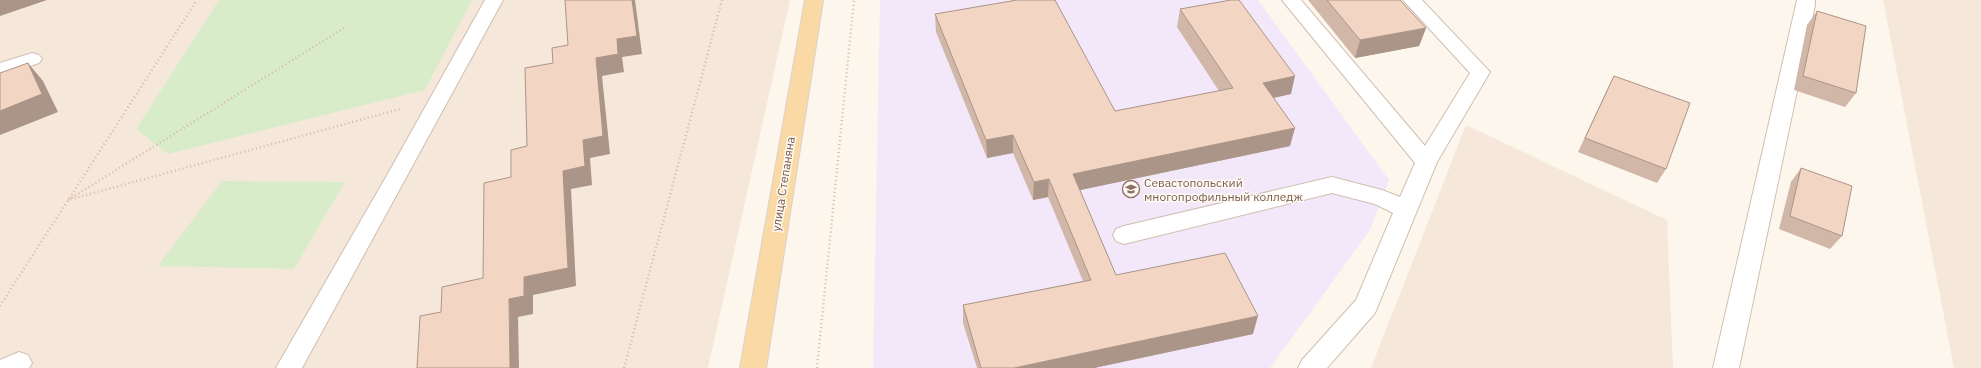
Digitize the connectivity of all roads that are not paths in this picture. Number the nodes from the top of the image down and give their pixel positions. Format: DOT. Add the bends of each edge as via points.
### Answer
graph roads {
  1 [pos="494,0"];
  2 [pos="814,0"];
  3 [pos="1291,0"];
  4 [pos="1412,0"];
  5 [pos="1806,0"];
  6 [pos="32,59"];
  7 [pos="0,70"];
  8 [pos="1426,162"];
  9 [pos="1406,210"];
  10 [pos="1124,235"];
  11 [pos="289,368"];
  12 [pos="753,368"];
  13 [pos="1311,368"];
  14 [pos="1726,368"];
  1 -- 11 [label="lane"];
  2 -- 12 [label="main road, улица Степаняна"];
  3 -- 8 [label="lane"];
  4 -- 8 [label="lane" via="1480,72"];
  5 -- 14 [label="lane"];
  6 -- 7 [label="lane"];
  8 -- 9 [label="lane"];
  9 -- 10 [label="lane" via="1382,198 1332,185"];
  9 -- 13 [label="lane" via="1366,306"];
}
